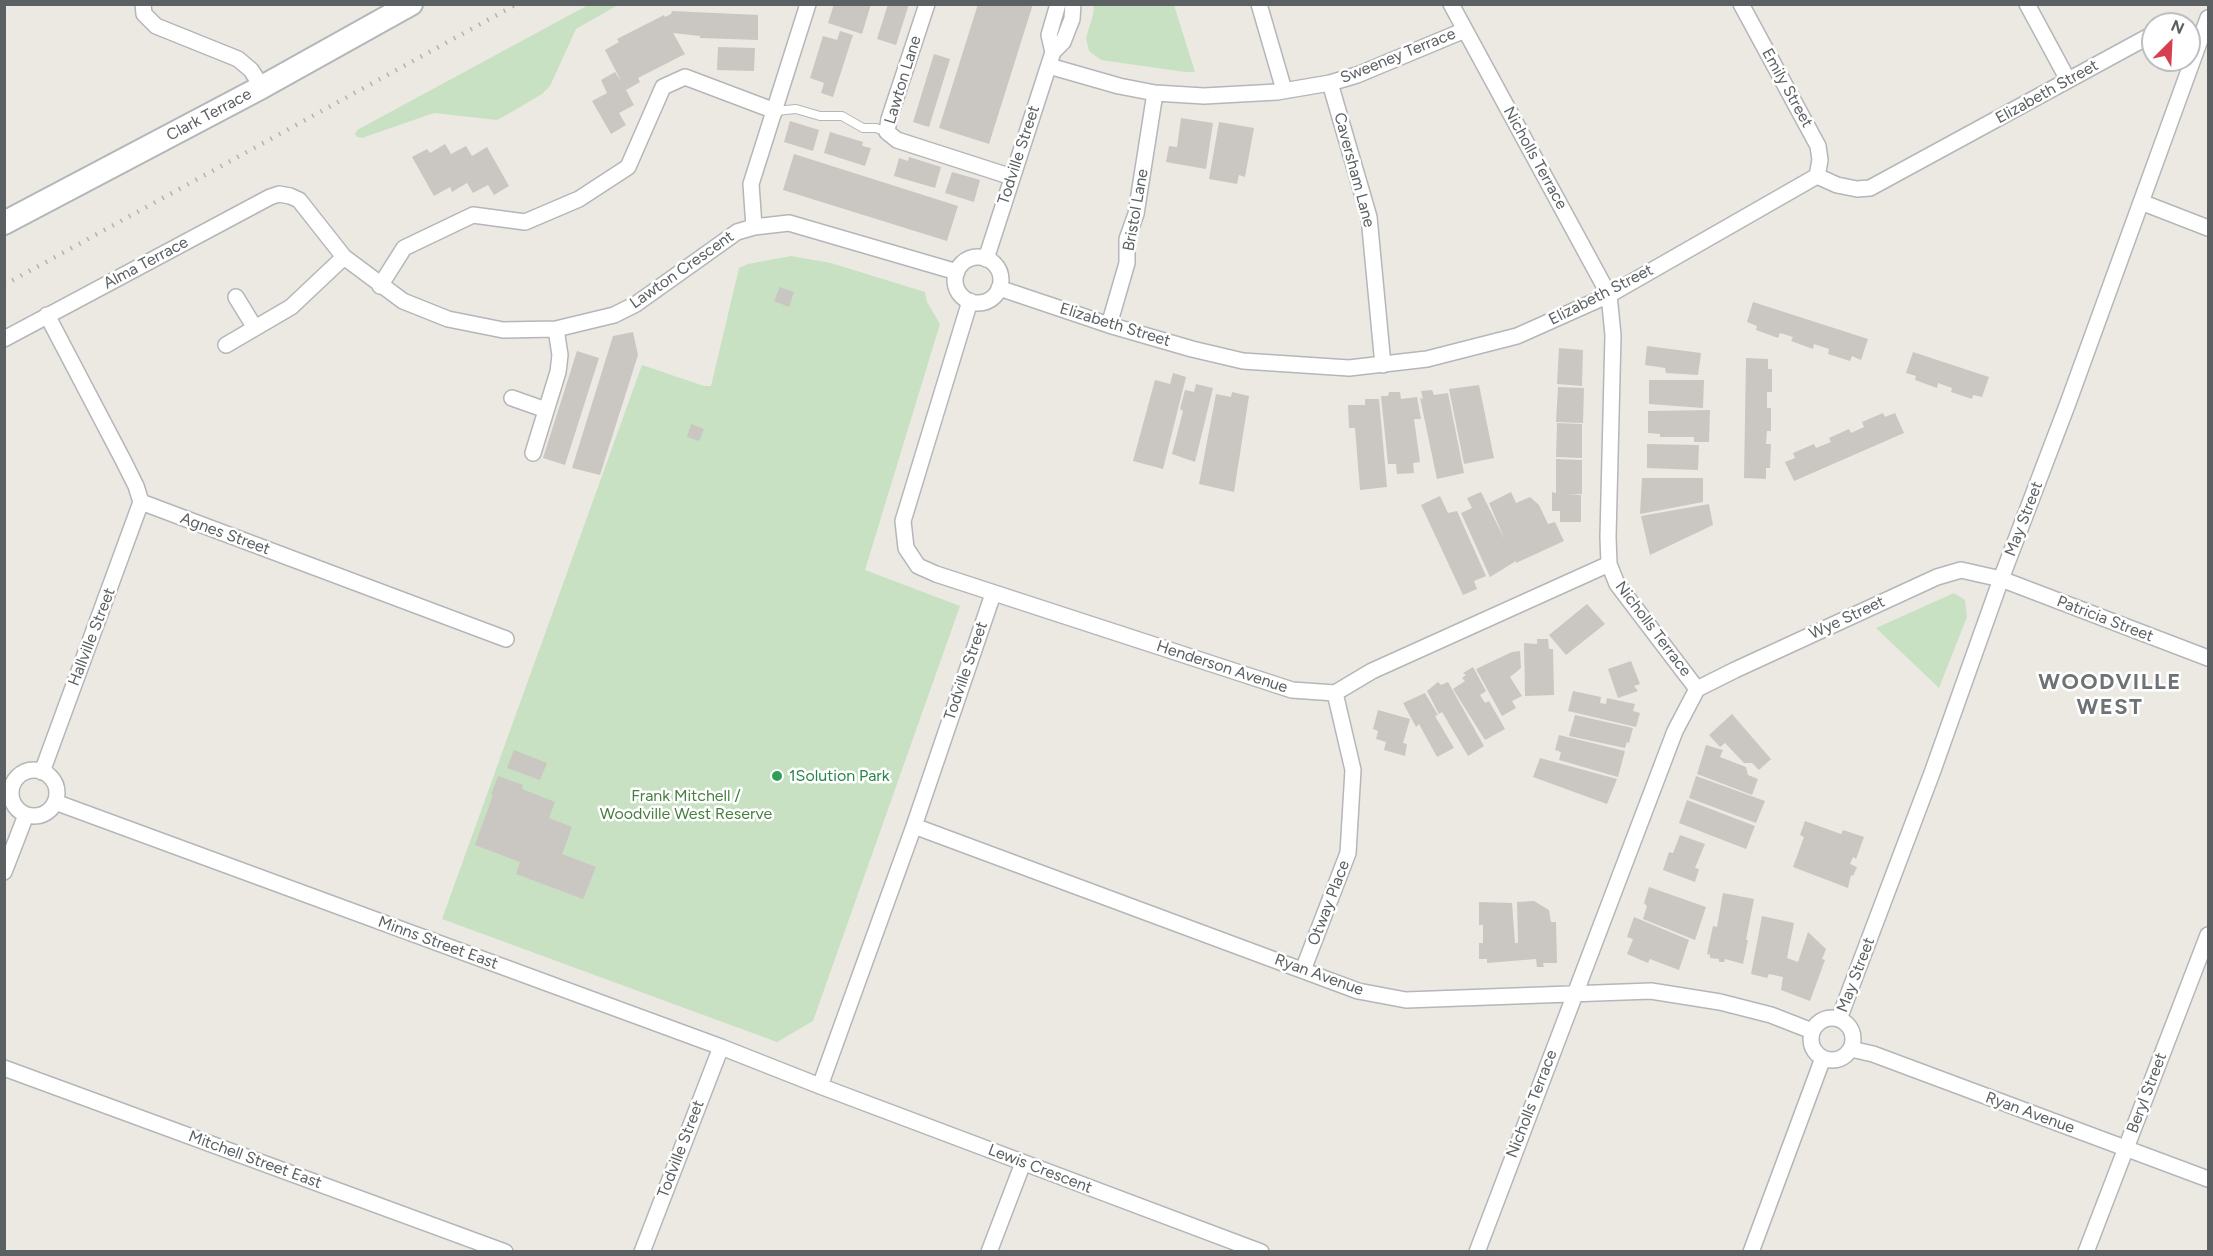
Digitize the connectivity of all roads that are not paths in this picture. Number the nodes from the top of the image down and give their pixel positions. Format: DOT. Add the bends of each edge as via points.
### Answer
graph roads {
  1 [pos="142,4"];
  2 [pos="411,4"];
  3 [pos="808,4"];
  4 [pos="927,4"];
  5 [pos="1058,4"];
  6 [pos="1073,4"];
  7 [pos="1259,4"];
  8 [pos="1451,4"];
  9 [pos="1741,4"];
  10 [pos="2027,4"];
  11 [pos="1465,30"];
  12 [pos="2141,40"];
  13 [pos="1051,59"];
  14 [pos="2184,72"];
  15 [pos="2068,80"];
  16 [pos="1330,82"];
  17 [pos="262,87"];
  18 [pos="1284,90"];
  19 [pos="1155,93"];
  20 [pos="775,111"];
  21 [pos="887,132"];
  22 [pos="1817,176"];
  23 [pos="1012,177"];
  24 [pos="290,196"];
  25 [pos="2141,202"];
  26 [pos="4,223"];
  27 [pos="754,227"];
  28 [pos="2208,228"];
  29 [pos="344,257"];
  30 [pos="986,259"];
  31 [pos="957,272"];
  32 [pos="380,286"];
  33 [pos="999,288"];
  34 [pos="1609,295"];
  35 [pos="236,297"];
  36 [pos="970,302"];
  37 [pos="47,315"];
  38 [pos="1108,325"];
  39 [pos="255,328"];
  40 [pos="556,329"];
  41 [pos="4,339"];
  42 [pos="226,345"];
  43 [pos="1383,365"];
  44 [pos="512,398"];
  45 [pos="546,410"];
  46 [pos="533,453"];
  47 [pos="141,502"];
  48 [pos="1609,564"];
  49 [pos="2001,579"];
  50 [pos="993,594"];
  51 [pos="506,639"];
  52 [pos="2208,658"];
  53 [pos="1697,689"];
  54 [pos="1335,693"];
  55 [pos="42,772"];
  56 [pos="8,784"];
  57 [pos="55,801"];
  58 [pos="26,815"];
  59 [pos="914,826"];
  60 [pos="4,872"];
  61 [pos="2208,935"];
  62 [pos="1303,970"];
  63 [pos="1574,993"];
  64 [pos="1839,1019"];
  65 [pos="1812,1031"];
  66 [pos="721,1047"];
  67 [pos="1851,1049"];
  68 [pos="1823,1058"];
  69 [pos="4,1068"];
  70 [pos="820,1086"];
  71 [pos="2126,1148"];
  72 [pos="1023,1163"];
  73 [pos="2208,1179"];
  74 [pos="505,1251"];
  75 [pos="642,1251"];
  76 [pos="990,1251"];
  77 [pos="1260,1251"];
  78 [pos="1477,1251"];
  79 [pos="1750,1251"];
  80 [pos="2086,1251"];
  1 -- 17 [label="street" via="144,14 156,26 238,59"];
  2 -- 17 [label="main road, Clark Terrace"];
  3 -- 20 [label="street"];
  4 -- 21 [label="street, Lawton Lane"];
  5 -- 13 [label="street, Todville Street" via="1049,35"];
  6 -- 13 [label="street, Todville Street" via="1063,42"];
  7 -- 18 [label="street"];
  8 -- 11 [label="street, Nicholls Terrace"];
  9 -- 22 [label="street, Emily Street" via="1818,146"];
  10 -- 15 [label="street"];
  11 -- 16 [label="street, Sweeney Terrace" via="1357,75"];
  11 -- 34 [label="street, Nicholls Terrace"];
  12 -- 15 [label="street, Elizabeth Street"];
  13 -- 19 [label="street, Sweeney Terrace" via="1119,87"];
  13 -- 23 [label="street, Todville Street"];
  14 -- 25 [label="street, May Street"];
  15 -- 22 [label="street, Elizabeth Street" via="1870,188 1837,185"];
  16 -- 18 [label="street, Sweeney Terrace"];
  16 -- 43 [label="street, Caversham Lane" via="1370,217"];
  17 -- 26 [label="main road, Clark Terrace"];
  18 -- 19 [label="street, Sweeney Terrace" via="1204,96"];
  19 -- 38 [label="street, Bristol Lane" via="1136,214 1127,239 1126,268"];
  20 -- 21 [label="lane" via="796,109 820,116 842,116 863,128"];
  20 -- 27 [label="street, Lawton Crescent" via="751,184"];
  20 -- 32 [label="street" via="685,77 663,87 628,167 579,199 525,222 473,215 404,248"];
  21 -- 23 [label="street, Lawton Lane" via="897,140"];
  22 -- 34 [label="street, Elizabeth Street"];
  23 -- 30 [label="street, Todville Street"];
  24 -- 29 [label="street, Lawton Crescent" via="299,200"];
  24 -- 37 [label="street, Alma Terrace" via="270,197"];
  25 -- 28 [label="street"];
  25 -- 49 [label="street, May Street"];
  27 -- 31 [label="street" via="789,223"];
  27 -- 40 [label="street, Lawton Crescent" via="737,232 636,304 614,315"];
  29 -- 32 [label="street, Lawton Crescent"];
  29 -- 39 [label="street" via="291,307"];
  30 -- 31 [label="street" via="966,260"];
  30 -- 33 [label="street" via="998,269"];
  31 -- 36 [label="street" via="958,291"];
  32 -- 40 [label="street, Lawton Crescent" via="403,301 448,319 503,330"];
  33 -- 36 [label="street" via="989,300"];
  33 -- 38 [label="street, Elizabeth Street"];
  34 -- 43 [label="street, Elizabeth Street" via="1517,336 1426,359"];
  34 -- 48 [label="street, Nicholls Terrace" via="1613,335"];
  35 -- 39 [label="street"];
  36 -- 50 [label="street" via="903,521 906,548 918,566"];
  37 -- 41 [label="street, Alma Terrace"];
  37 -- 47 [label="street"];
  38 -- 43 [label="street, Elizabeth Street" via="1243,361 1349,368"];
  39 -- 42 [label="street"];
  40 -- 45 [label="street" via="558,372"];
  44 -- 45 [label="street"];
  45 -- 46 [label="street"];
  47 -- 51 [label="street, Agnes Street"];
  47 -- 55 [label="street, Hallville Street"];
  48 -- 53 [label="street, Nicholls Terrace" via="1617,585"];
  48 -- 54 [label="street" via="1372,671"];
  49 -- 52 [label="street, Patricia Street"];
  49 -- 53 [label="street, Wye Street" via="1961,570 1937,577"];
  49 -- 64 [label="street, May Street"];
  50 -- 54 [label="street, Henderson Avenue" via="1292,690"];
  50 -- 59 [label="street, Todville Street"];
  53 -- 63 [label="street, Nicholls Terrace" via="1675,731"];
  54 -- 62 [label="street, Otway Place" via="1353,770 1348,853"];
  55 -- 56 [label="street" via="30,771"];
  55 -- 57 [label="street" via="54,782"];
  56 -- 58 [label="street" via="14,804"];
  57 -- 58 [label="street" via="45,813"];
  57 -- 66 [label="street, Minns Street East"];
  58 -- 60 [label="street"];
  59 -- 62 [label="street, Ryan Avenue"];
  59 -- 70 [label="street, Todville Street"];
  61 -- 71 [label="street, Beryl Street"];
  62 -- 63 [label="street, Ryan Avenue" via="1358,991 1406,1000"];
  63 -- 65 [label="street, Ryan Avenue" via="1651,991 1720,1002"];
  63 -- 78 [label="street, Nicholls Terrace"];
  64 -- 65 [label="street" via="1824,1019"];
  64 -- 67 [label="street" via="1852,1035"];
  65 -- 68 [label="street" via="1813,1047"];
  66 -- 70 [label="street, Minns Street East"];
  66 -- 75 [label="street, Todville Street"];
  67 -- 68 [label="street" via="1838,1059"];
  67 -- 71 [label="street, Ryan Avenue"];
  68 -- 79 [label="street"];
  69 -- 74 [label="street, Mitchell Street East"];
  70 -- 72 [label="street, Lewis Crescent"];
  71 -- 73 [label="street, Ryan Avenue"];
  71 -- 80 [label="street, Beryl Street"];
  72 -- 76 [label="street"];
  72 -- 77 [label="street, Lewis Crescent"];
}
